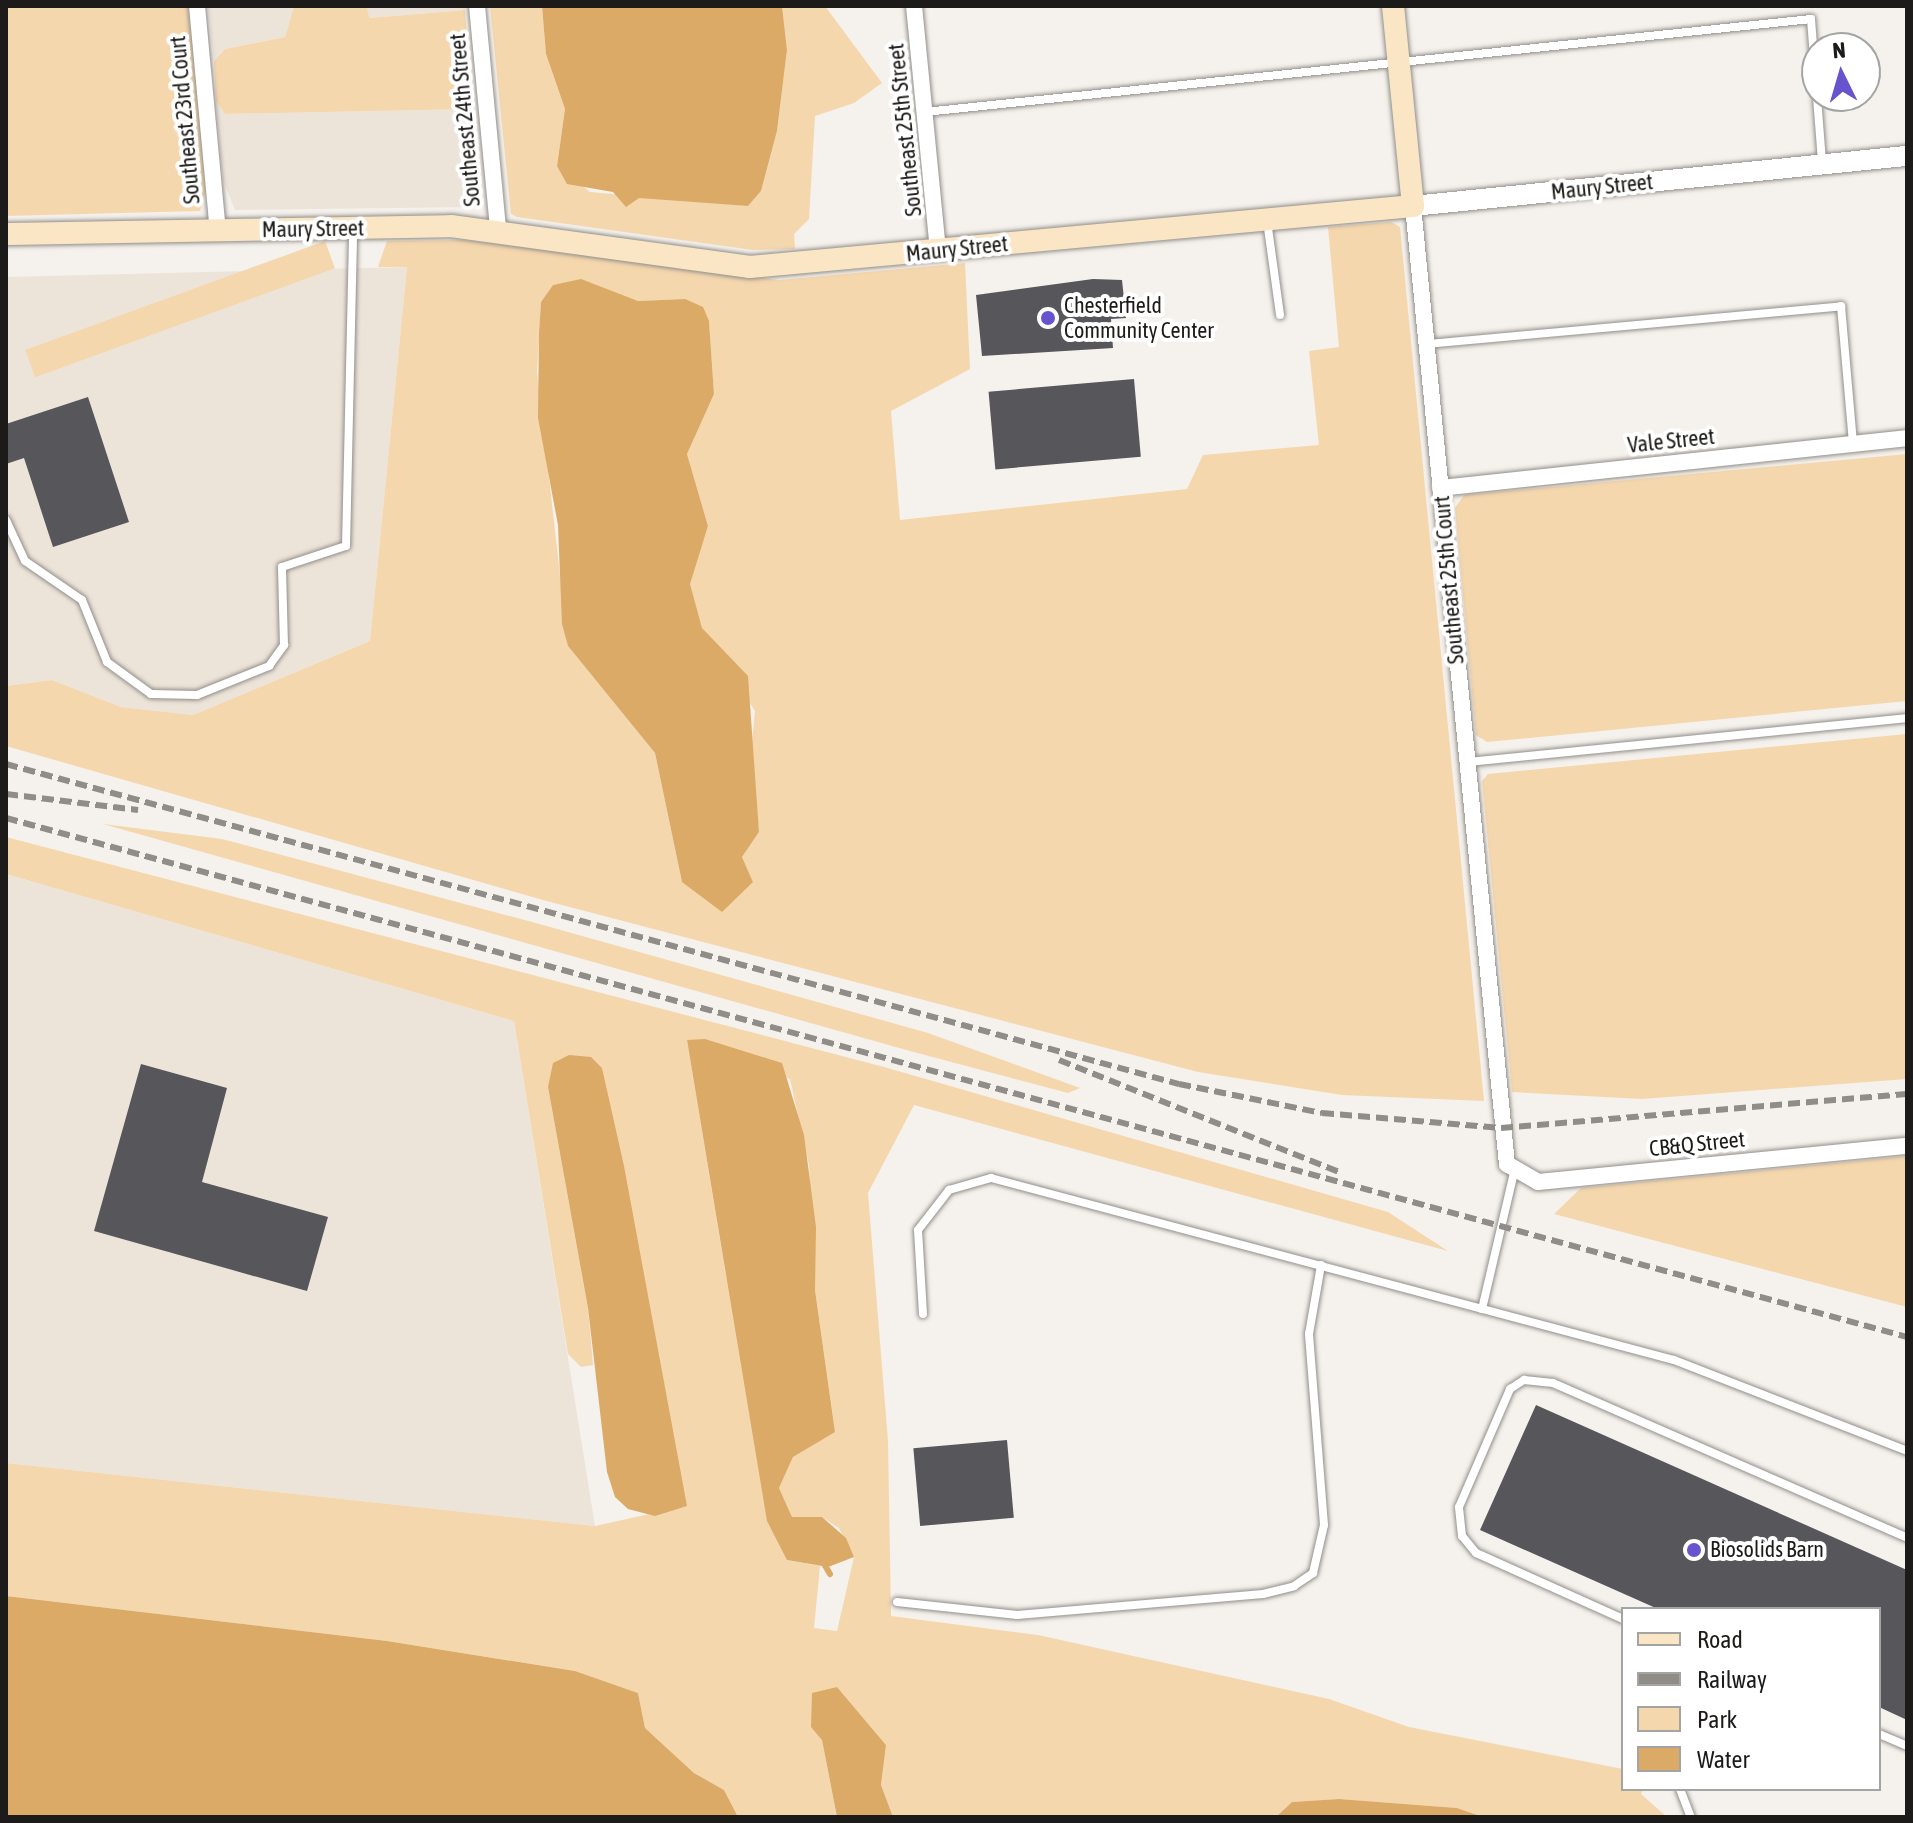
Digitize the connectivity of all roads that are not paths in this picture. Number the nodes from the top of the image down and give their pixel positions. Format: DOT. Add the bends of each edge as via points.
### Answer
graph roads {
  1 [pos="197,6"];
  2 [pos="477,6"];
  3 [pos="914,6"];
  4 [pos="1393,6"];
  5 [pos="1399,62"];
  6 [pos="925,112"];
  7 [pos="1907,156"];
  8 [pos="1822,166"];
  9 [pos="1413,206"];
  10 [pos="1266,220"];
  11 [pos="353,228"];
  12 [pos="498,230"];
  13 [pos="218,231"];
  14 [pos="6,234"];
  15 [pos="938,250"];
  16 [pos="1280,315"];
  17 [pos="1426,344"];
  18 [pos="1907,438"];
  19 [pos="1853,444"];
  20 [pos="1440,488"];
  21 [pos="6,520"];
  22 [pos="1907,718"];
  23 [pos="1466,762"];
  24 [pos="1907,1146"];
  25 [pos="1514,1173"];
  26 [pos="1321,1265"];
  27 [pos="1482,1309"];
  28 [pos="923,1314"];
  29 [pos="1907,1451"];
  30 [pos="1907,1538"];
  31 [pos="897,1602"];
  32 [pos="1621,1618"];
  33 [pos="1881,1735"];
  34 [pos="1907,1746"];
  35 [pos="1680,1791"];
  36 [pos="1691,1817"];
  1 -- 13 [label="street, Southeast 23rd Court"];
  2 -- 12 [label="street, Southeast 24th Street"];
  3 -- 6 [label="street, Southeast 25th Street"];
  4 -- 5 [label="main road, Southeast 25th Court"];
  5 -- 6 [label="lane"];
  5 -- 8 [label="lane" via="1811,19"];
  5 -- 9 [label="main road, Southeast 25th Court"];
  6 -- 15 [label="street, Southeast 25th Street"];
  7 -- 8 [label="street, Maury Street"];
  8 -- 9 [label="street, Maury Street"];
  9 -- 10 [label="main road, Maury Street"];
  9 -- 17 [label="street, Southeast 25th Court"];
  10 -- 15 [label="main road, Maury Street"];
  10 -- 16 [label="lane"];
  11 -- 12 [label="main road, Maury Street"];
  11 -- 13 [label="main road, Maury Street"];
  11 -- 21 [label="lane" via="346,546 282,567 284,645 269,666 197,695 151,694 107,662 82,600 25,561"];
  12 -- 15 [label="main road, Maury Street" via="750,267"];
  13 -- 14 [label="main road, Maury Street"];
  17 -- 19 [label="lane" via="1841,306"];
  17 -- 20 [label="street, Southeast 25th Court"];
  18 -- 19 [label="street, Vale Street"];
  19 -- 20 [label="street, Vale Street"];
  20 -- 23 [label="street, Southeast 25th Court"];
  22 -- 23 [label="lane"];
  23 -- 25 [label="street, Southeast 25th Court" via="1503,1154"];
  24 -- 25 [label="street, CB&Q Street" via="1538,1182"];
  25 -- 27 [label="lane"];
  26 -- 27 [label="lane"];
  26 -- 28 [label="lane" via="991,1178 949,1190 918,1230"];
  26 -- 31 [label="lane" via="1309,1334 1324,1525 1313,1573 1294,1586 1263,1594 1017,1615"];
  27 -- 29 [label="lane" via="1729,1378"];
  30 -- 32 [label="lane" via="1553,1383 1524,1380 1510,1389 1459,1507 1462,1536 1476,1553"];
  33 -- 34 [label="lane"];
  35 -- 36 [label="lane"];
}
